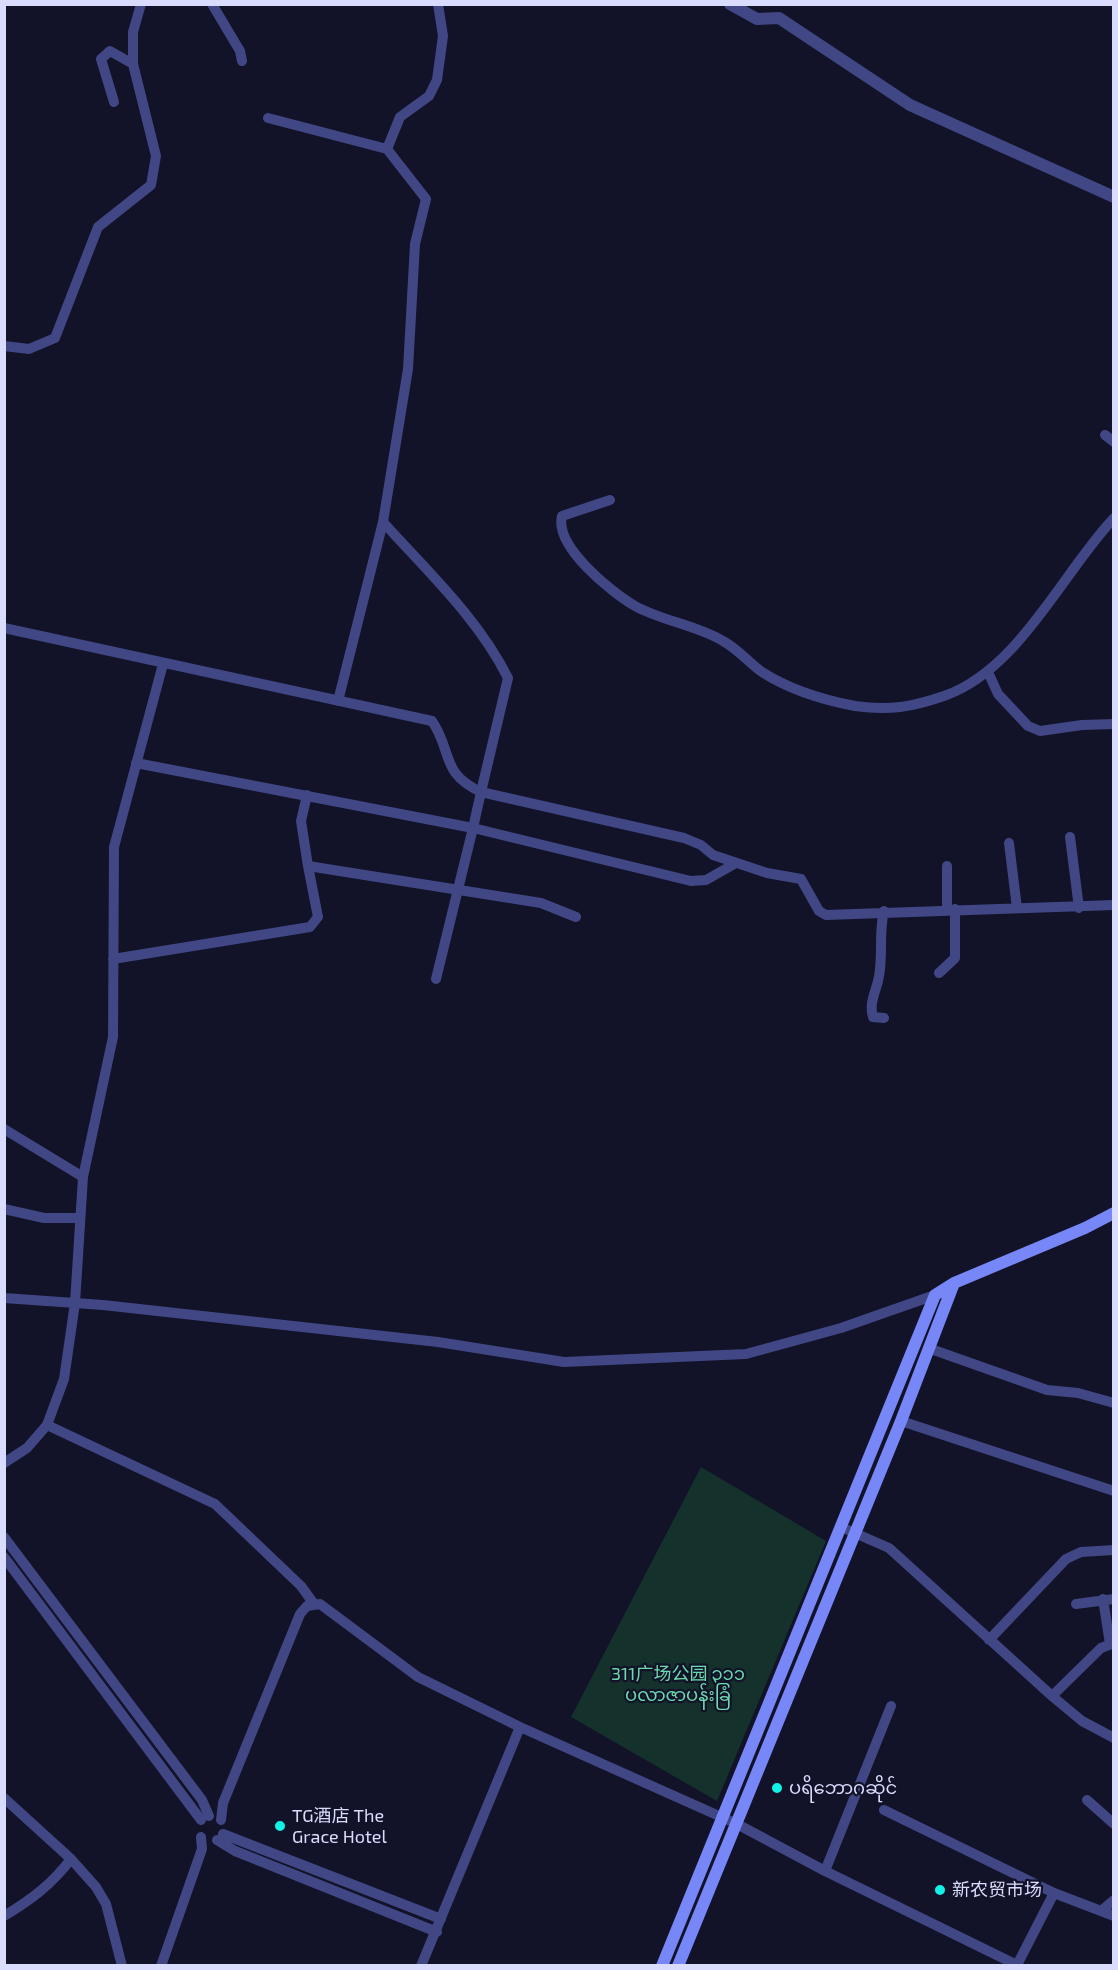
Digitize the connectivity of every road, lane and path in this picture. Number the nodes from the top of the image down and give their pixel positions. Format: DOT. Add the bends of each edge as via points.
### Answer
graph roads {
  1 [pos="141,4"];
  2 [pos="212,4"];
  3 [pos="438,4"];
  4 [pos="730,4"];
  5 [pos="242,61"];
  6 [pos="133,64"];
  7 [pos="114,102"];
  8 [pos="268,118"];
  9 [pos="387,149"];
  10 [pos="1113,197"];
  11 [pos="4,346"];
  12 [pos="610,500"];
  13 [pos="1113,518"];
  14 [pos="383,522"];
  15 [pos="4,628"];
  16 [pos="163,664"];
  17 [pos="988,672"];
  18 [pos="338,701"];
  19 [pos="1113,724"];
  20 [pos="136,764"];
  21 [pos="481,792"];
  22 [pos="307,795"];
  23 [pos="473,828"];
  24 [pos="1070,837"];
  25 [pos="1009,843"];
  26 [pos="736,863"];
  27 [pos="308,866"];
  28 [pos="947,866"];
  29 [pos="457,889"];
  30 [pos="1113,905"];
  31 [pos="1017,908"];
  32 [pos="1079,908"];
  33 [pos="951,909"];
  34 [pos="884,911"];
  35 [pos="576,917"];
  36 [pos="113,959"];
  37 [pos="939,973"];
  38 [pos="436,979"];
  39 [pos="885,1018"];
  40 [pos="4,1129"];
  41 [pos="83,1177"];
  42 [pos="4,1209"];
  43 [pos="1113,1213"];
  44 [pos="79,1218"];
  45 [pos="954,1283"];
  46 [pos="935,1295"];
  47 [pos="4,1298"];
  48 [pos="75,1303"];
  49 [pos="928,1348"];
  50 [pos="1113,1403"];
  51 [pos="901,1421"];
  52 [pos="47,1425"];
  53 [pos="4,1463"];
  54 [pos="1113,1491"];
  55 [pos="840,1527"];
  56 [pos="855,1533"];
  57 [pos="4,1537"];
  58 [pos="1113,1550"];
  59 [pos="4,1557"];
  60 [pos="31,1582"];
  61 [pos="1108,1599"];
  62 [pos="314,1604"];
  63 [pos="1076,1604"];
  64 [pos="806,1613"];
  65 [pos="820,1619"];
  66 [pos="989,1640"];
  67 [pos="1112,1643"];
  68 [pos="1052,1696"];
  69 [pos="770,1700"];
  70 [pos="785,1706"];
  71 [pos="891,1706"];
  72 [pos="520,1727"];
  73 [pos="1113,1738"];
  74 [pos="4,1798"];
  75 [pos="1087,1800"];
  76 [pos="884,1810"];
  77 [pos="211,1818"];
  78 [pos="722,1818"];
  79 [pos="737,1824"];
  80 [pos="1113,1824"];
  81 [pos="211,1840"];
  82 [pos="71,1859"];
  83 [pos="825,1871"];
  84 [pos="693,1892"];
  85 [pos="1054,1893"];
  86 [pos="706,1898"];
  87 [pos="1113,1900"];
  88 [pos="1101,1911"];
  89 [pos="4,1916"];
  90 [pos="1113,1916"];
  91 [pos="441,1919"];
  92 [pos="437,1932"];
  93 [pos="122,1965"];
  94 [pos="161,1965"];
  95 [pos="421,1965"];
  96 [pos="662,1965"];
  97 [pos="678,1965"];
  98 [pos="1018,1965"];
  1 -- 6 [label="street" via="133,32"];
  2 -- 5 [label="street"];
  3 -- 9 [label="street" via="443,36 437,80 429,96 400,117"];
  4 -- 10 [label="street" via="757,20 779,18 910,105"];
  6 -- 7 [label="street" via="110,51 101,59"];
  6 -- 11 [label="street" via="156,156 151,185 98,227 55,338 29,349"];
  8 -- 9 [label="street"];
  9 -- 14 [label="street" via="426,199 415,244 408,369"];
  12 -- 17 [label="street" via="562,516 560,524 568,543 596,576 636,607 724,641 779,682 855,706 898,710 946,695"];
  13 -- 17 [label="street" via="1047,608"];
  14 -- 18 [label="street"];
  14 -- 21 [label="street" via="450,595 495,652 508,678"];
  15 -- 16 [label="street"];
  16 -- 18 [label="street"];
  16 -- 20 [label="street"];
  17 -- 19 [label="street" via="998,694 1028,726 1040,731"];
  18 -- 21 [label="street" via="432,721 443,738 447,763 459,779"];
  20 -- 22 [label="street"];
  20 -- 36 [label="street" via="114,847"];
  21 -- 23 [label="street"];
  21 -- 26 [label="street" via="684,838"];
  22 -- 23 [label="street"];
  22 -- 27 [label="street" via="301,821"];
  23 -- 26 [label="street" via="692,881 706,880"];
  23 -- 29 [label="street"];
  24 -- 32 [label="street"];
  25 -- 31 [label="street"];
  26 -- 34 [label="street" via="801,879 825,915"];
  27 -- 29 [label="street"];
  27 -- 36 [label="street" via="318,917 310,927"];
  28 -- 33 [label="street"];
  29 -- 35 [label="street" via="541,903"];
  29 -- 38 [label="street"];
  30 -- 32 [label="street"];
  31 -- 32 [label="street"];
  31 -- 33 [label="street"];
  33 -- 34 [label="street"];
  33 -- 37 [label="street" via="955,958"];
  34 -- 39 [label="street" via="872,1013 873,1017"];
  36 -- 41 [label="street" via="113,1036"];
  40 -- 41 [label="street"];
  41 -- 44 [label="street"];
  42 -- 44 [label="street" via="44,1218"];
  43 -- 45 [label="main road"];
  44 -- 48 [label="street"];
  45 -- 46 [label="main road"];
  45 -- 49 [label="main road"];
  46 -- 48 [label="street" via="841,1328 746,1354 564,1362 438,1342"];
  46 -- 55 [label="main road"];
  47 -- 48 [label="street"];
  48 -- 52 [label="street" via="64,1379"];
  49 -- 50 [label="street" via="1047,1390 1078,1393"];
  49 -- 51 [label="main road"];
  51 -- 54 [label="street"];
  51 -- 56 [label="main road"];
  52 -- 53 [label="street" via="27,1448"];
  52 -- 62 [label="street" via="215,1504 301,1586"];
  55 -- 56 [label="street"];
  55 -- 64 [label="main road"];
  56 -- 65 [label="main road"];
  56 -- 66 [label="street" via="889,1548"];
  57 -- 60 [label="street"];
  58 -- 66 [label="street" via="1081,1552 1066,1559"];
  59 -- 60 [label="street"];
  60 -- 77 [label="street" via="162,1756 202,1800"];
  61 -- 63 [label="street"];
  61 -- 67 [label="street"];
  62 -- 72 [label="street" via="325,1606 418,1677"];
  62 -- 77 [label="street" via="300,1614 223,1803"];
  64 -- 65 [label="main road"];
  64 -- 69 [label="main road"];
  65 -- 70 [label="main road"];
  66 -- 68 [label="street"];
  67 -- 68 [label="street" via="1101,1648"];
  68 -- 73 [label="street" via="1082,1721"];
  69 -- 70 [label="main road"];
  69 -- 78 [label="main road"];
  70 -- 79 [label="main road"];
  71 -- 83 [label="street"];
  72 -- 78 [label="street"];
  72 -- 91 [label="street"];
  74 -- 82 [label="street"];
  75 -- 80 [label="street"];
  76 -- 85 [label="street"];
  77 -- 81 [label="street"];
  77 -- 81 [label="street" via="198,1830"];
  78 -- 79 [label="street"];
  78 -- 84 [label="main road"];
  79 -- 83 [label="street"];
  79 -- 86 [label="main road"];
  81 -- 91 [label="street"];
  81 -- 92 [label="street"];
  81 -- 94 [label="street"];
  82 -- 89 [label="street" via="34,1898"];
  82 -- 93 [label="street" via="96,1887 105,1904"];
  83 -- 98 [label="street"];
  84 -- 86 [label="main road"];
  84 -- 96 [label="main road"];
  85 -- 88 [label="street"];
  85 -- 98 [label="street"];
  86 -- 97 [label="main road"];
  87 -- 88 [label="street"];
  88 -- 90 [label="street"];
  91 -- 92 [label="street"];
  92 -- 95 [label="street"];
}
